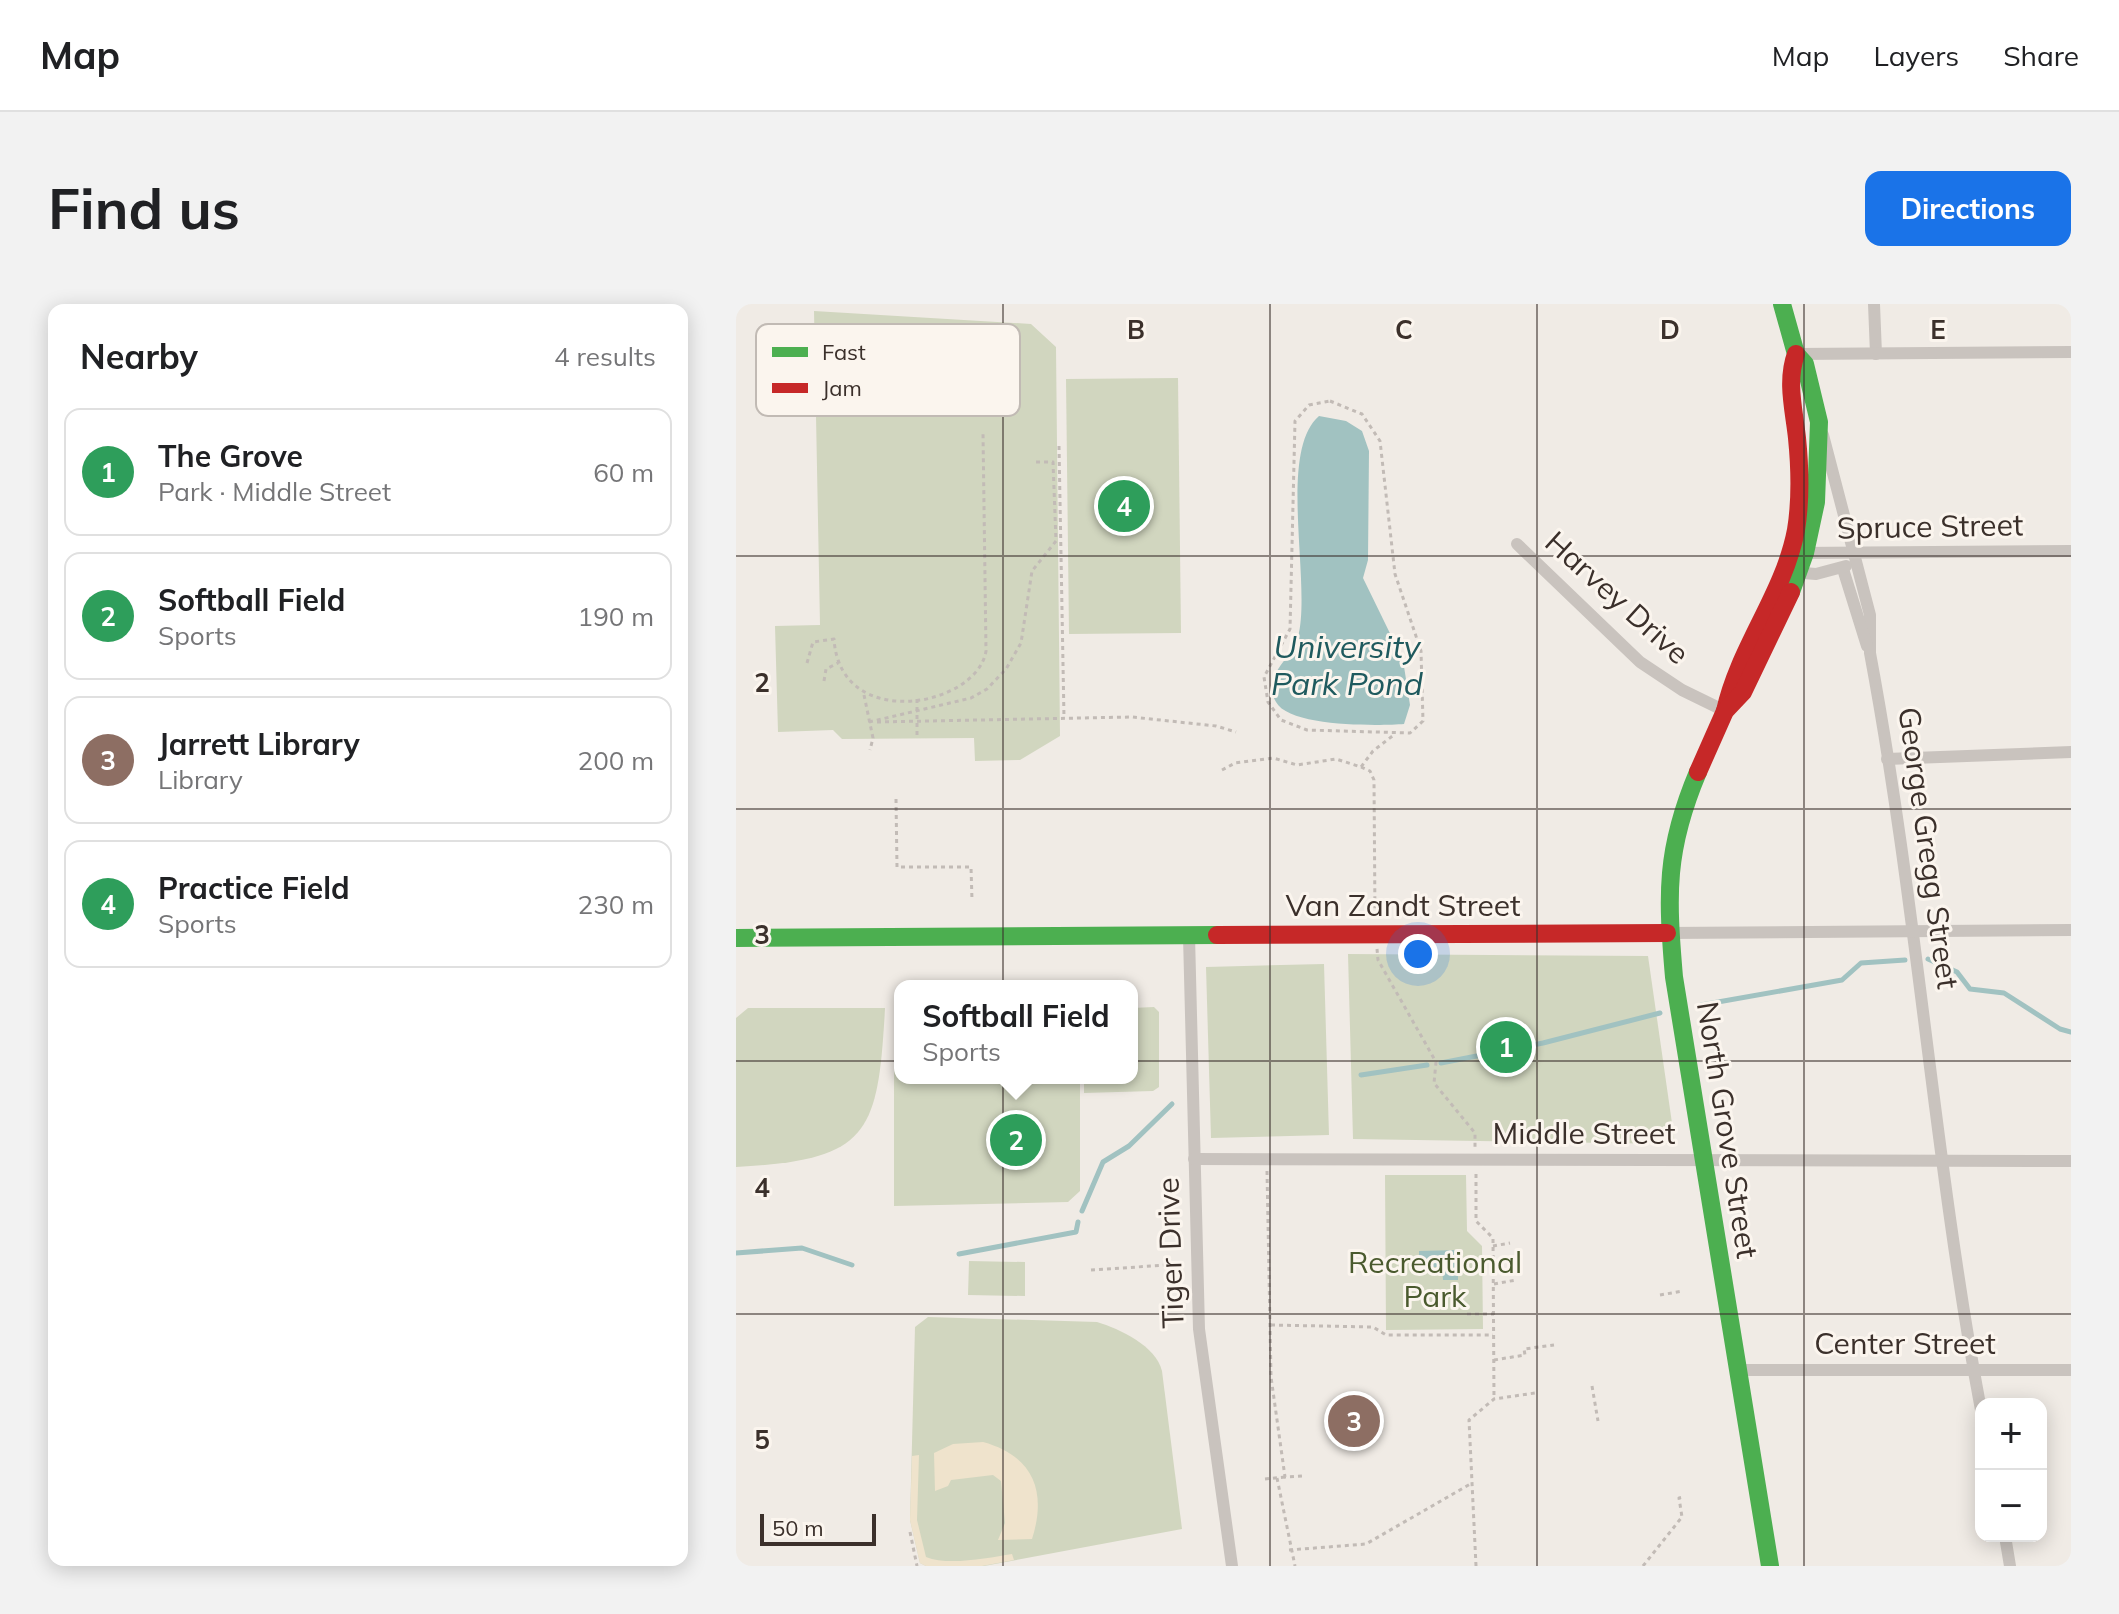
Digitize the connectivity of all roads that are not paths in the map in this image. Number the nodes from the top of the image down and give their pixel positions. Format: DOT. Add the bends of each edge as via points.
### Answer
graph roads {
  1 [pos="1782,304"];
  2 [pos="1874,304"];
  3 [pos="2071,352"];
  4 [pos="1796,354"];
  5 [pos="1876,354"];
  6 [pos="1819,422"];
  7 [pos="1517,544"];
  8 [pos="2071,551"];
  9 [pos="1856,554"];
  10 [pos="1794,562"];
  11 [pos="1843,569"];
  12 [pos="1870,653"];
  13 [pos="1725,711"];
  14 [pos="2071,752"];
  15 [pos="1887,759"];
  16 [pos="2071,930"];
  17 [pos="1914,931"];
  18 [pos="1667,933"];
  19 [pos="1189,936"];
  20 [pos="736,938"];
  21 [pos="1194,1159"];
  22 [pos="1704,1159"];
  23 [pos="2071,1161"];
  24 [pos="1940,1162"];
  25 [pos="1738,1370"];
  26 [pos="1973,1370"];
  27 [pos="2071,1370"];
  28 [pos="1979,1398"];
  29 [pos="2006,1542"];
  30 [pos="1232,1566"];
  31 [pos="1770,1566"];
  32 [pos="2010,1566"];
  1 -- 4 [label="main road, George Gregg Street"];
  2 -- 5 [label="street"];
  3 -- 5 [label="street"];
  4 -- 5 [label="street"];
  4 -- 6 [label="main road, George Gregg Street" via="1805,364"];
  4 -- 10 [label="main road, North Grove Street" via="1790,370 1798,505"];
  6 -- 9 [label="street, George Gregg Street"];
  6 -- 10 [label="main road, North Grove Street" via="1816,502"];
  7 -- 13 [label="street, Harvey Drive" via="1640,662"];
  8 -- 9 [label="street, Spruce Street"];
  9 -- 10 [label="street, Spruce Street"];
  9 -- 11 [label="street"];
  9 -- 12 [label="street, George Gregg Street" via="1870,615"];
  10 -- 11 [label="street"];
  10 -- 13 [label="main road, North Grove Street" via="1743,692"];
  11 -- 12 [label="street"];
  12 -- 15 [label="street, George Gregg Street"];
  13 -- 18 [label="main road, North Grove Street" via="1679,817 1667,876"];
  14 -- 15 [label="street"];
  15 -- 17 [label="street, George Gregg Street"];
  16 -- 17 [label="street, Van Zandt Street"];
  17 -- 18 [label="street, Van Zandt Street"];
  17 -- 24 [label="street, George Gregg Street"];
  18 -- 19 [label="main road, Van Zandt Street"];
  18 -- 22 [label="main road, North Grove Street"];
  19 -- 20 [label="main road, Van Zandt Street"];
  19 -- 21 [label="street, Tiger Drive"];
  21 -- 22 [label="street, Middle Street"];
  21 -- 30 [label="street, Tiger Drive" via="1202,1371"];
  22 -- 24 [label="street, Middle Street"];
  22 -- 25 [label="main road, North Grove Street"];
  23 -- 24 [label="street, Middle Street"];
  24 -- 26 [label="street, George Gregg Street"];
  25 -- 26 [label="street, Center Street"];
  25 -- 31 [label="main road, North Grove Street"];
  26 -- 27 [label="street, Center Street"];
  26 -- 28 [label="street, George Gregg Street"];
  29 -- 32 [label="street"];
}
